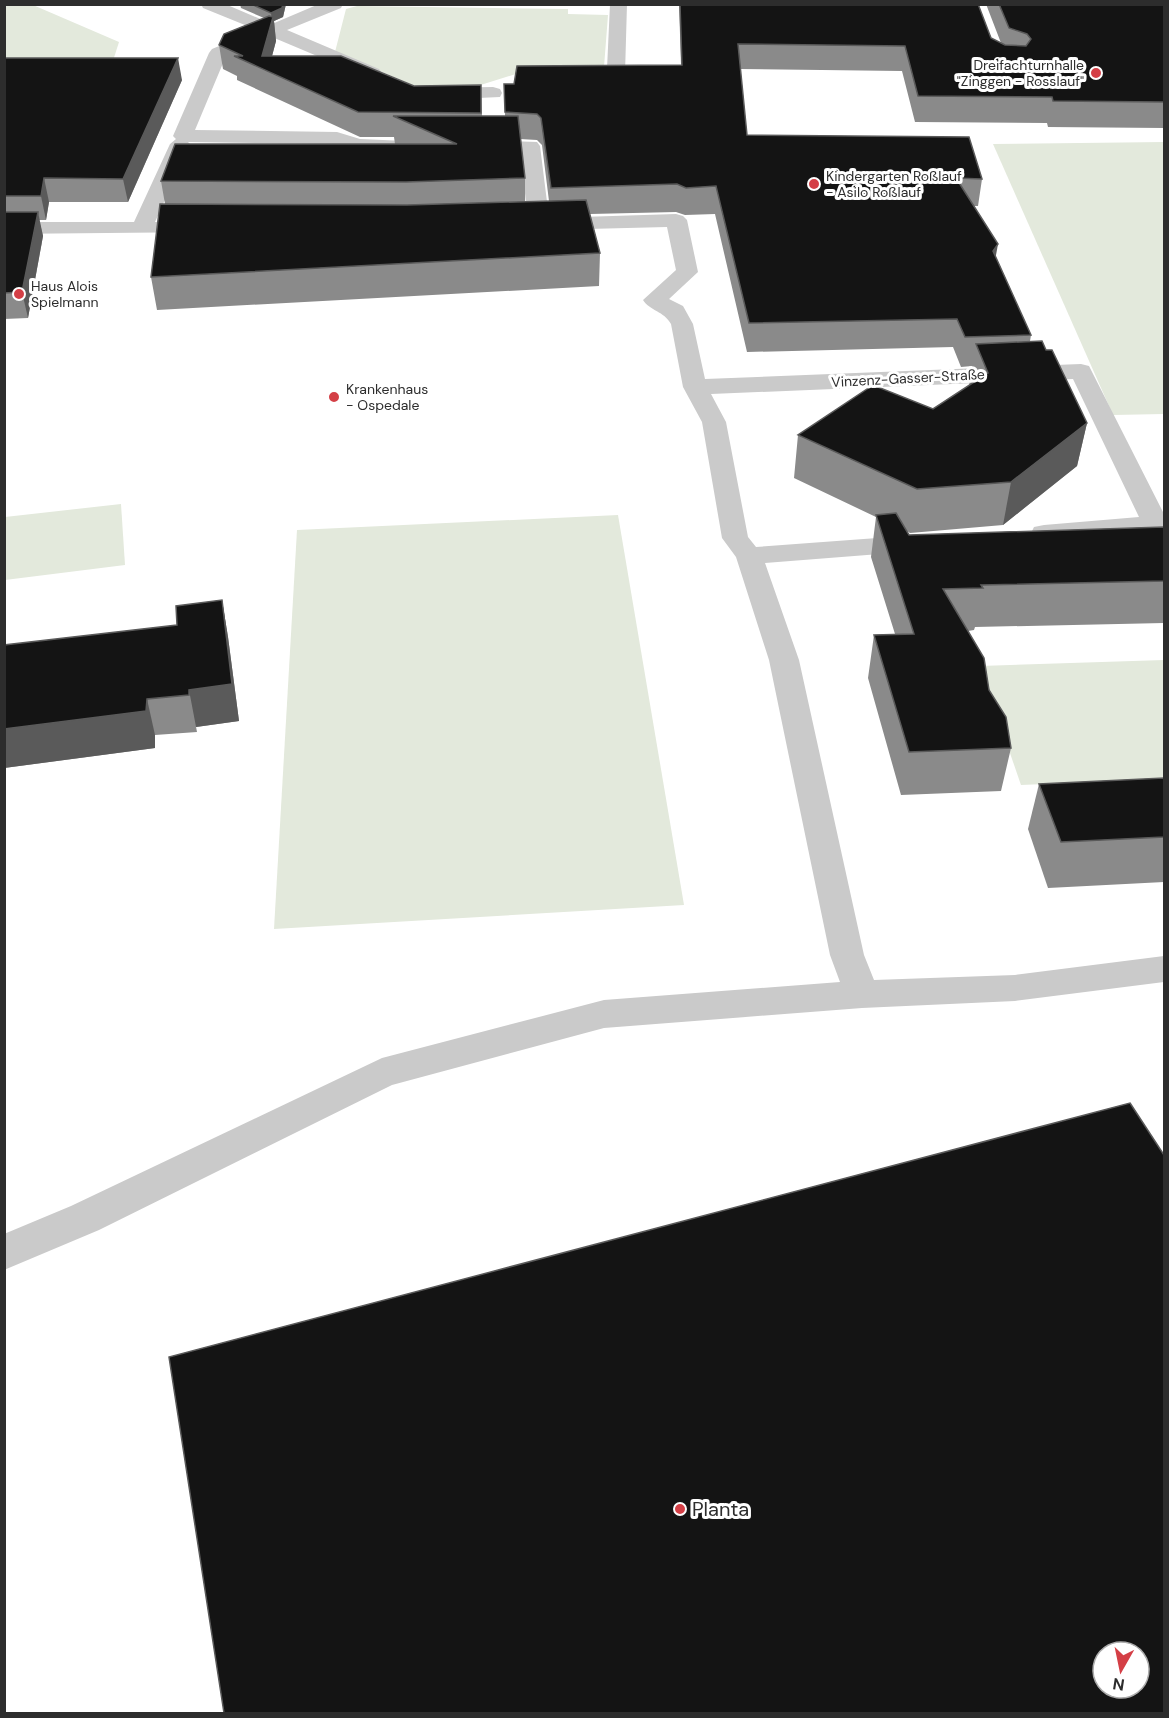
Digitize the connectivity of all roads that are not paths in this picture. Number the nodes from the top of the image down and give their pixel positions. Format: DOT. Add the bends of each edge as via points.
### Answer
graph roads {
  1 [pos="209,4"];
  2 [pos="335,4"];
  3 [pos="619,4"];
  4 [pos="234,10"];
  5 [pos="274,30"];
  6 [pos="560,78"];
  7 [pos="390,81"];
  8 [pos="515,84"];
  9 [pos="493,93"];
  10 [pos="422,94"];
  11 [pos="183,136"];
  12 [pos="415,146"];
  13 [pos="460,146"];
  14 [pos="494,146"];
  15 [pos="539,224"];
  16 [pos="515,225"];
  17 [pos="4,228"];
  18 [pos="142,228"];
  19 [pos="223,228"];
  20 [pos="695,387"];
  21 [pos="1017,535"];
  22 [pos="947,541"];
  23 [pos="749,556"];
  24 [pos="1164,969"];
  25 [pos="862,994"];
  26 [pos="4,1253"];
  1 -- 4 [label="street"];
  2 -- 5 [label="street"];
  3 -- 6 [label="street" via="616,74"];
  4 -- 5 [label="street"];
  5 -- 7 [label="street"];
  5 -- 11 [label="street" via="218,53"];
  8 -- 9 [label="street"];
  9 -- 10 [label="street"];
  9 -- 14 [label="street"];
  11 -- 12 [label="street" via="337,138 358,145"];
  11 -- 18 [label="street"];
  13 -- 14 [label="street"];
  14 -- 15 [label="street" via="530,146"];
  15 -- 16 [label="street"];
  15 -- 20 [label="street" via="676,220 687,272 654,300 675,311 682,324"];
  17 -- 18 [label="street" via="107,234"];
  18 -- 19 [label="street"];
  20 -- 21 [label="street, Vinzenz-Gasser-Straße" via="1081,371 1156,524"];
  20 -- 23 [label="street" via="714,422 735,538"];
  22 -- 23 [label="street"];
  23 -- 25 [label="street" via="784,660 847,955"];
  24 -- 25 [label="street" via="1015,988"];
  25 -- 26 [label="street" via="604,1014 382,1073 86,1218"];
}
